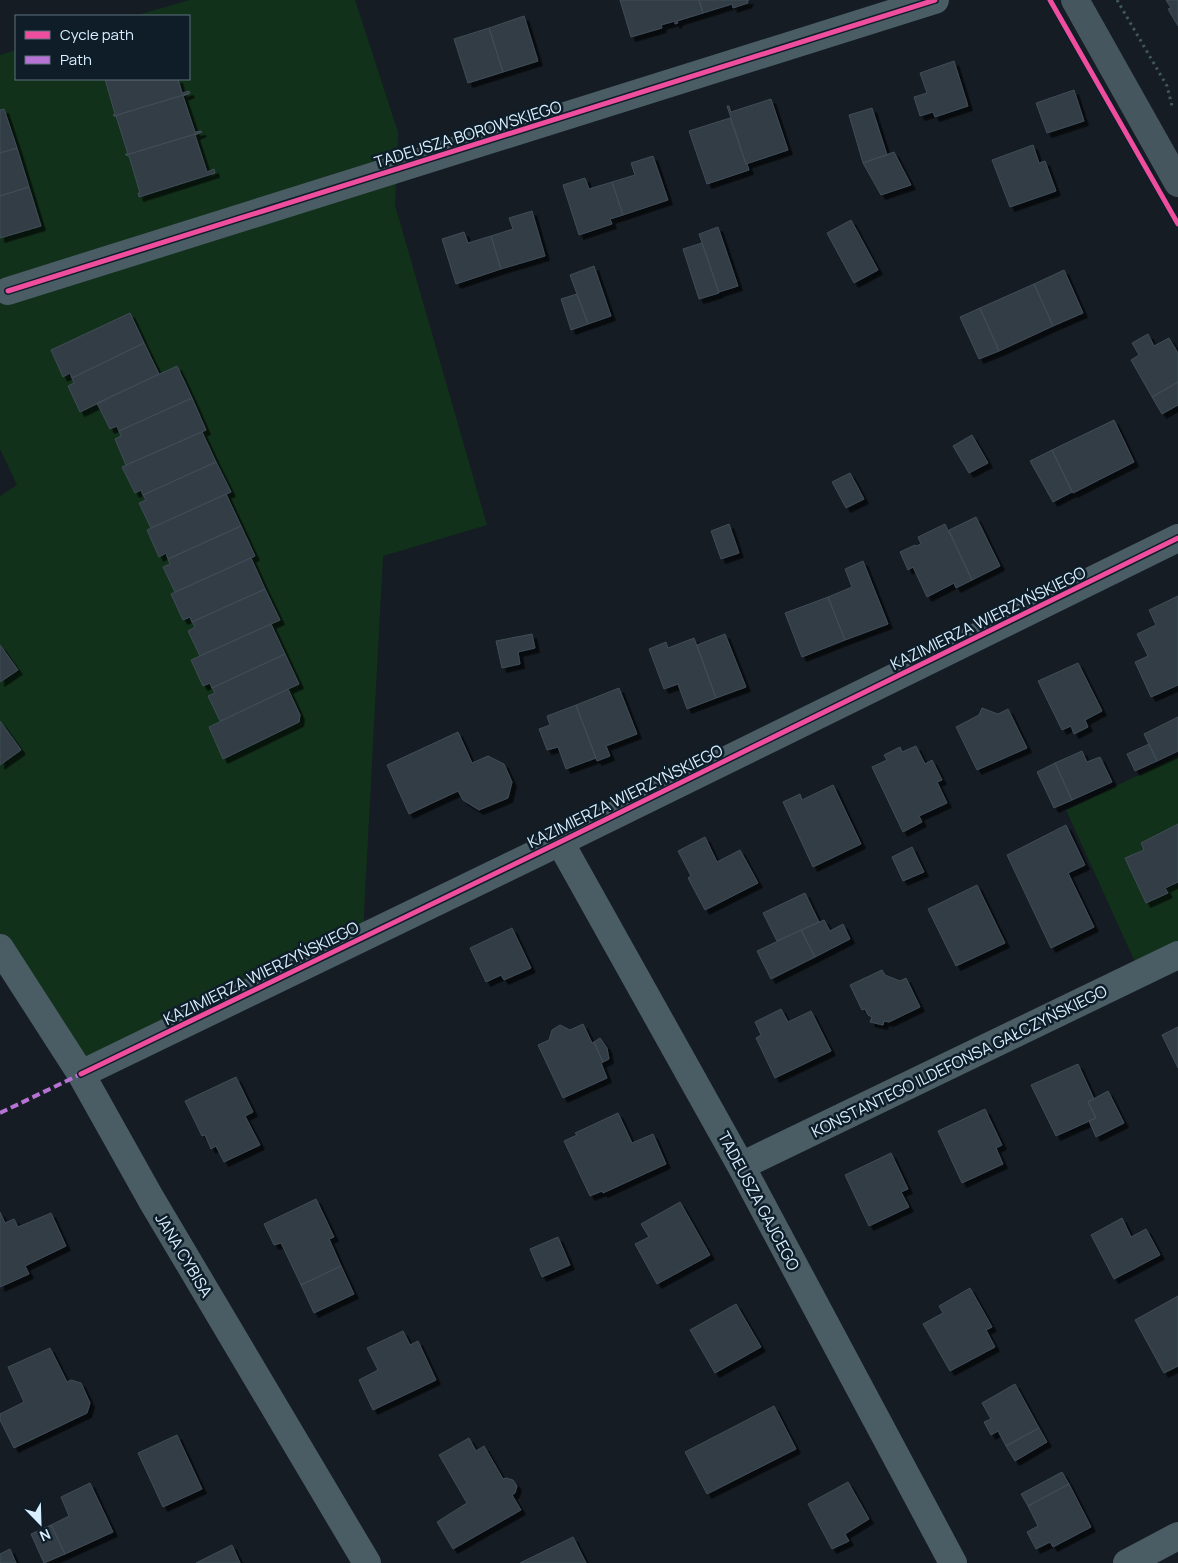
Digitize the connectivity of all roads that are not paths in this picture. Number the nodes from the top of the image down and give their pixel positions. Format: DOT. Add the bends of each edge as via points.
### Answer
graph roads {
  1 [pos="935,0"];
  2 [pos="1075,0"];
  3 [pos="1178,183"];
  4 [pos="8,291"];
  5 [pos="1178,538"];
  6 [pos="560,842"];
  7 [pos="0,948"];
  8 [pos="1178,955"];
  9 [pos="81,1074"];
  10 [pos="741,1166"];
  11 [pos="1178,1536"];
  12 [pos="367,1563"];
  13 [pos="953,1563"];
  14 [pos="1127,1563"];
  1 -- 4 [label="street, TADEUSZA BOROWSKIEGO"];
  2 -- 3 [label="street"];
  5 -- 6 [label="street, KAZIMIERZA WIERZYŃSKIEGO"];
  6 -- 9 [label="street, KAZIMIERZA WIERZYŃSKIEGO"];
  6 -- 10 [label="street, TADEUSZA GAJCEGO"];
  7 -- 9 [label="street, JANA CYBISA"];
  8 -- 10 [label="street, KONSTANTEGO ILDEFONSA GAŁCZYŃSKIEGO"];
  9 -- 12 [label="street, JANA CYBISA" via="151,1199"];
  10 -- 13 [label="street, TADEUSZA GAJCEGO"];
  11 -- 14 [label="street"];
}
